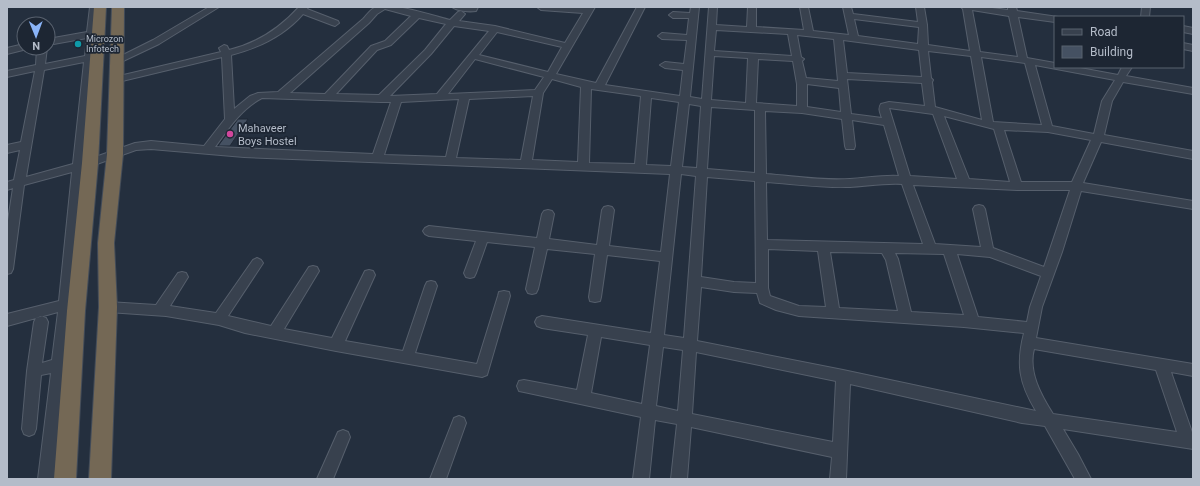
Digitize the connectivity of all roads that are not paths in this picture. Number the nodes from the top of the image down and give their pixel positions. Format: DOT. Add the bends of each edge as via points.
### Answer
graph roads {
  1 [pos="94,7"];
  2 [pos="100,7"];
  3 [pos="118,7"];
  4 [pos="215,7"];
  5 [pos="385,7"];
  6 [pos="474,7"];
  7 [pos="541,7"];
  8 [pos="641,7"];
  9 [pos="713,7"];
  10 [pos="752,7"];
  11 [pos="804,7"];
  12 [pos="848,7"];
  13 [pos="920,7"];
  14 [pos="966,7"];
  15 [pos="300,8"];
  16 [pos="589,9"];
  17 [pos="458,10"];
  18 [pos="1013,10"];
  19 [pos="695,12"];
  20 [pos="418,14"];
  21 [pos="672,15"];
  22 [pos="849,16"];
  23 [pos="1054,19"];
  24 [pos="452,22"];
  25 [pos="334,23"];
  26 [pos="923,25"];
  27 [pos="712,27"];
  28 [pos="751,28"];
  29 [pos="495,29"];
  30 [pos="792,32"];
  31 [pos="810,33"];
  32 [pos="95,34"];
  33 [pos="662,36"];
  34 [pos="838,37"];
  35 [pos="691,38"];
  36 [pos="854,38"];
  37 [pos="56,41"];
  38 [pos="568,46"];
  39 [pos="923,47"];
  40 [pos="225,50"];
  41 [pos="710,52"];
  42 [pos="974,54"];
  43 [pos="41,56"];
  44 [pos="473,56"];
  45 [pos="753,56"];
  46 [pos="89,58"];
  47 [pos="798,59"];
  48 [pos="1026,61"];
  49 [pos="665,65"];
  50 [pos="1054,66"];
  51 [pos="40,67"];
  52 [pos="687,67"];
  53 [pos="1072,68"];
  54 [pos="118,70"];
  55 [pos="1124,72"];
  56 [pos="7,74"];
  57 [pos="550,76"];
  58 [pos="801,80"];
  59 [pos="843,80"];
  60 [pos="928,80"];
  61 [pos="586,85"];
  62 [pos="599,86"];
  63 [pos="538,93"];
  64 [pos="646,94"];
  65 [pos="1192,94"];
  66 [pos="282,95"];
  67 [pos="328,97"];
  68 [pos="465,97"];
  69 [pos="439,98"];
  70 [pos="381,99"];
  71 [pos="397,99"];
  72 [pos="684,99"];
  73 [pos="706,103"];
  74 [pos="755,107"];
  75 [pos="802,110"];
  76 [pos="933,110"];
  77 [pos="846,117"];
  78 [pos="230,118"];
  79 [pos="888,122"];
  80 [pos="993,126"];
  81 [pos="1048,129"];
  82 [pos="1098,137"];
  83 [pos="26,145"];
  84 [pos="850,146"];
  85 [pos="7,149"];
  86 [pos="208,150"];
  87 [pos="115,154"];
  88 [pos="1193,155"];
  89 [pos="377,159"];
  90 [pos="450,162"];
  91 [pos="84,164"];
  92 [pos="526,165"];
  93 [pos="583,167"];
  94 [pos="640,169"];
  95 [pos="677,170"];
  96 [pos="702,172"];
  97 [pos="760,178"];
  98 [pos="906,180"];
  99 [pos="964,182"];
  100 [pos="19,183"];
  101 [pos="7,186"];
  102 [pos="1017,186"];
  103 [pos="1077,186"];
  104 [pos="1193,205"];
  105 [pos="979,209"];
  106 [pos="608,210"];
  107 [pos="548,214"];
  108 [pos="429,231"];
  109 [pos="10,232"];
  110 [pos="483,237"];
  111 [pos="543,244"];
  112 [pos="761,244"];
  113 [pos="823,248"];
  114 [pos="885,248"];
  115 [pos="931,249"];
  116 [pos="949,249"];
  117 [pos="603,251"];
  118 [pos="988,252"];
  119 [pos="666,257"];
  120 [pos="257,263"];
  121 [pos="7,268"];
  122 [pos="313,271"];
  123 [pos="470,273"];
  124 [pos="1048,274"];
  125 [pos="369,275"];
  126 [pos="182,277"];
  127 [pos="694,281"];
  128 [pos="431,286"];
  129 [pos="762,288"];
  130 [pos="532,289"];
  131 [pos="504,296"];
  132 [pos="595,297"];
  133 [pos="66,304"];
  134 [pos="108,307"];
  135 [pos="160,310"];
  136 [pos="833,312"];
  137 [pos="906,317"];
  138 [pos="219,319"];
  139 [pos="7,320"];
  140 [pos="41,322"];
  141 [pos="542,322"];
  142 [pos="974,322"];
  143 [pos="1032,328"];
  144 [pos="596,330"];
  145 [pos="275,332"];
  146 [pos="656,340"];
  147 [pos="1028,342"];
  148 [pos="336,345"];
  149 [pos="690,345"];
  150 [pos="407,358"];
  151 [pos="59,364"];
  152 [pos="1161,364"];
  153 [pos="1193,370"];
  154 [pos="34,371"];
  155 [pos="843,376"];
  156 [pos="524,386"];
  157 [pos="583,398"];
  158 [pos="648,412"];
  159 [pos="685,419"];
  160 [pos="1048,420"];
  161 [pos="459,423"];
  162 [pos="29,429"];
  163 [pos="343,437"];
  164 [pos="1190,442"];
  165 [pos="840,451"];
  166 [pos="46,479"];
  167 [pos="65,479"];
  168 [pos="100,479"];
  169 [pos="325,479"];
  170 [pos="438,479"];
  171 [pos="641,479"];
  172 [pos="679,479"];
  173 [pos="838,479"];
  174 [pos="1083,479"];
  1 -- 32 [label="street"];
  2 -- 32 [label="highway"];
  3 -- 54 [label="highway"];
  4 -- 54 [label="street" via="156,42"];
  5 -- 20 [label="street"];
  5 -- 66 [label="street" via="374,12"];
  6 -- 17 [label="street"];
  7 -- 16 [label="street"];
  8 -- 62 [label="street"];
  9 -- 27 [label="street"];
  10 -- 28 [label="street"];
  11 -- 31 [label="street"];
  12 -- 22 [label="street"];
  13 -- 26 [label="street"];
  14 -- 18 [label="street"];
  14 -- 42 [label="street"];
  15 -- 25 [label="street"];
  15 -- 40 [label="street" via="292,22 271,36 248,47"];
  16 -- 38 [label="street"];
  17 -- 24 [label="street"];
  18 -- 23 [label="street"];
  18 -- 48 [label="street"];
  19 -- 21 [label="street"];
  19 -- 35 [label="street"];
  20 -- 24 [label="street"];
  20 -- 67 [label="street" via="388,43 374,48"];
  22 -- 26 [label="street"];
  22 -- 36 [label="street"];
  24 -- 29 [label="street"];
  24 -- 70 [label="street" via="428,52"];
  26 -- 39 [label="street"];
  27 -- 28 [label="street"];
  27 -- 41 [label="street"];
  28 -- 30 [label="street"];
  29 -- 38 [label="street"];
  29 -- 44 [label="street"];
  30 -- 31 [label="street"];
  30 -- 47 [label="street"];
  31 -- 34 [label="street"];
  32 -- 37 [label="street"];
  32 -- 46 [label="street"];
  32 -- 91 [label="highway"];
  33 -- 35 [label="street"];
  34 -- 36 [label="street"];
  34 -- 59 [label="street"];
  35 -- 52 [label="street"];
  36 -- 39 [label="street"];
  38 -- 57 [label="street"];
  39 -- 42 [label="street"];
  39 -- 60 [label="street"];
  40 -- 54 [label="street"];
  40 -- 78 [label="street"];
  41 -- 45 [label="street"];
  41 -- 73 [label="street"];
  42 -- 48 [label="street"];
  42 -- 80 [label="street"];
  43 -- 51 [label="street"];
  44 -- 57 [label="street"];
  44 -- 69 [label="street"];
  45 -- 47 [label="street"];
  45 -- 74 [label="street"];
  46 -- 51 [label="street"];
  46 -- 91 [label="street" via="84,119"];
  47 -- 58 [label="street"];
  48 -- 50 [label="street"];
  48 -- 81 [label="street"];
  49 -- 52 [label="street"];
  51 -- 56 [label="street"];
  51 -- 83 [label="street"];
  52 -- 72 [label="street"];
  53 -- 55 [label="street"];
  54 -- 87 [label="highway"];
  55 -- 65 [label="street"];
  55 -- 82 [label="street" via="1107,101"];
  57 -- 61 [label="street"];
  57 -- 63 [label="street"];
  58 -- 59 [label="street"];
  58 -- 75 [label="street"];
  59 -- 60 [label="street"];
  59 -- 77 [label="street"];
  60 -- 76 [label="street"];
  61 -- 62 [label="street"];
  61 -- 93 [label="street"];
  62 -- 64 [label="street"];
  63 -- 68 [label="street"];
  63 -- 92 [label="street"];
  64 -- 72 [label="street"];
  64 -- 94 [label="street"];
  66 -- 67 [label="street"];
  66 -- 78 [label="street" via="258,96"];
  67 -- 70 [label="street"];
  68 -- 69 [label="street"];
  68 -- 90 [label="street"];
  69 -- 71 [label="street"];
  70 -- 71 [label="street"];
  71 -- 89 [label="street"];
  72 -- 73 [label="street"];
  72 -- 95 [label="street"];
  73 -- 74 [label="street"];
  73 -- 96 [label="street"];
  74 -- 75 [label="street"];
  74 -- 97 [label="street"];
  75 -- 77 [label="street"];
  76 -- 79 [label="street" via="889,105 884,109"];
  76 -- 80 [label="street"];
  76 -- 99 [label="street"];
  77 -- 79 [label="street"];
  77 -- 84 [label="street"];
  78 -- 86 [label="street"];
  79 -- 98 [label="street"];
  80 -- 81 [label="street"];
  80 -- 102 [label="street"];
  81 -- 82 [label="street"];
  82 -- 88 [label="street"];
  82 -- 103 [label="street"];
  83 -- 85 [label="street"];
  83 -- 100 [label="street"];
  86 -- 87 [label="street" via="151,145"];
  86 -- 89 [label="street"];
  87 -- 91 [label="street"];
  87 -- 134 [label="highway" via="106,243"];
  89 -- 90 [label="street"];
  90 -- 92 [label="street"];
  91 -- 100 [label="street"];
  91 -- 133 [label="street" via="76,202"];
  91 -- 167 [label="highway"];
  92 -- 93 [label="street"];
  93 -- 94 [label="street"];
  94 -- 95 [label="street"];
  95 -- 96 [label="street"];
  95 -- 119 [label="street"];
  96 -- 97 [label="street"];
  96 -- 127 [label="street"];
  97 -- 98 [label="street" via="824,183"];
  97 -- 112 [label="street"];
  98 -- 99 [label="street"];
  98 -- 115 [label="street"];
  99 -- 102 [label="street"];
  100 -- 101 [label="street"];
  100 -- 109 [label="street"];
  102 -- 103 [label="street"];
  103 -- 104 [label="street"];
  103 -- 124 [label="street"];
  105 -- 118 [label="street"];
  106 -- 117 [label="street"];
  107 -- 111 [label="street"];
  108 -- 110 [label="street"];
  109 -- 121 [label="street"];
  110 -- 111 [label="street"];
  110 -- 123 [label="street"];
  111 -- 117 [label="street"];
  111 -- 130 [label="street"];
  112 -- 113 [label="street"];
  112 -- 129 [label="street"];
  113 -- 114 [label="street"];
  113 -- 136 [label="street"];
  114 -- 115 [label="street"];
  114 -- 137 [label="street" via="892,259"];
  115 -- 116 [label="street"];
  116 -- 118 [label="street"];
  116 -- 142 [label="street"];
  117 -- 119 [label="street"];
  117 -- 132 [label="street"];
  118 -- 124 [label="street"];
  119 -- 146 [label="street"];
  120 -- 138 [label="street"];
  122 -- 145 [label="street"];
  124 -- 143 [label="street" via="1036,307"];
  125 -- 148 [label="street"];
  126 -- 135 [label="street"];
  127 -- 129 [label="street"];
  127 -- 149 [label="street"];
  128 -- 150 [label="street"];
  129 -- 136 [label="street" via="765,299 781,306 799,311"];
  131 -- 150 [label="street" via="482,372"];
  133 -- 139 [label="street"];
  133 -- 151 [label="street"];
  134 -- 135 [label="street"];
  134 -- 168 [label="highway"];
  135 -- 138 [label="street"];
  136 -- 137 [label="street"];
  137 -- 142 [label="street"];
  138 -- 145 [label="street"];
  140 -- 154 [label="street"];
  141 -- 144 [label="street"];
  142 -- 143 [label="street"];
  143 -- 147 [label="street"];
  144 -- 146 [label="street"];
  144 -- 157 [label="street"];
  145 -- 148 [label="street"];
  146 -- 149 [label="street"];
  146 -- 158 [label="street"];
  147 -- 152 [label="street"];
  147 -- 160 [label="street" via="1026,372 1036,400"];
  148 -- 150 [label="street"];
  149 -- 155 [label="street"];
  149 -- 159 [label="street"];
  151 -- 154 [label="street"];
  151 -- 166 [label="street"];
  152 -- 153 [label="street"];
  152 -- 164 [label="street"];
  154 -- 162 [label="street"];
  155 -- 160 [label="street"];
  155 -- 165 [label="street"];
  156 -- 157 [label="street"];
  157 -- 158 [label="street"];
  158 -- 159 [label="street"];
  158 -- 171 [label="street"];
  159 -- 165 [label="street"];
  159 -- 172 [label="street"];
  160 -- 164 [label="street"];
  160 -- 174 [label="street"];
  161 -- 170 [label="street"];
  163 -- 169 [label="street"];
  165 -- 173 [label="street"];
}
